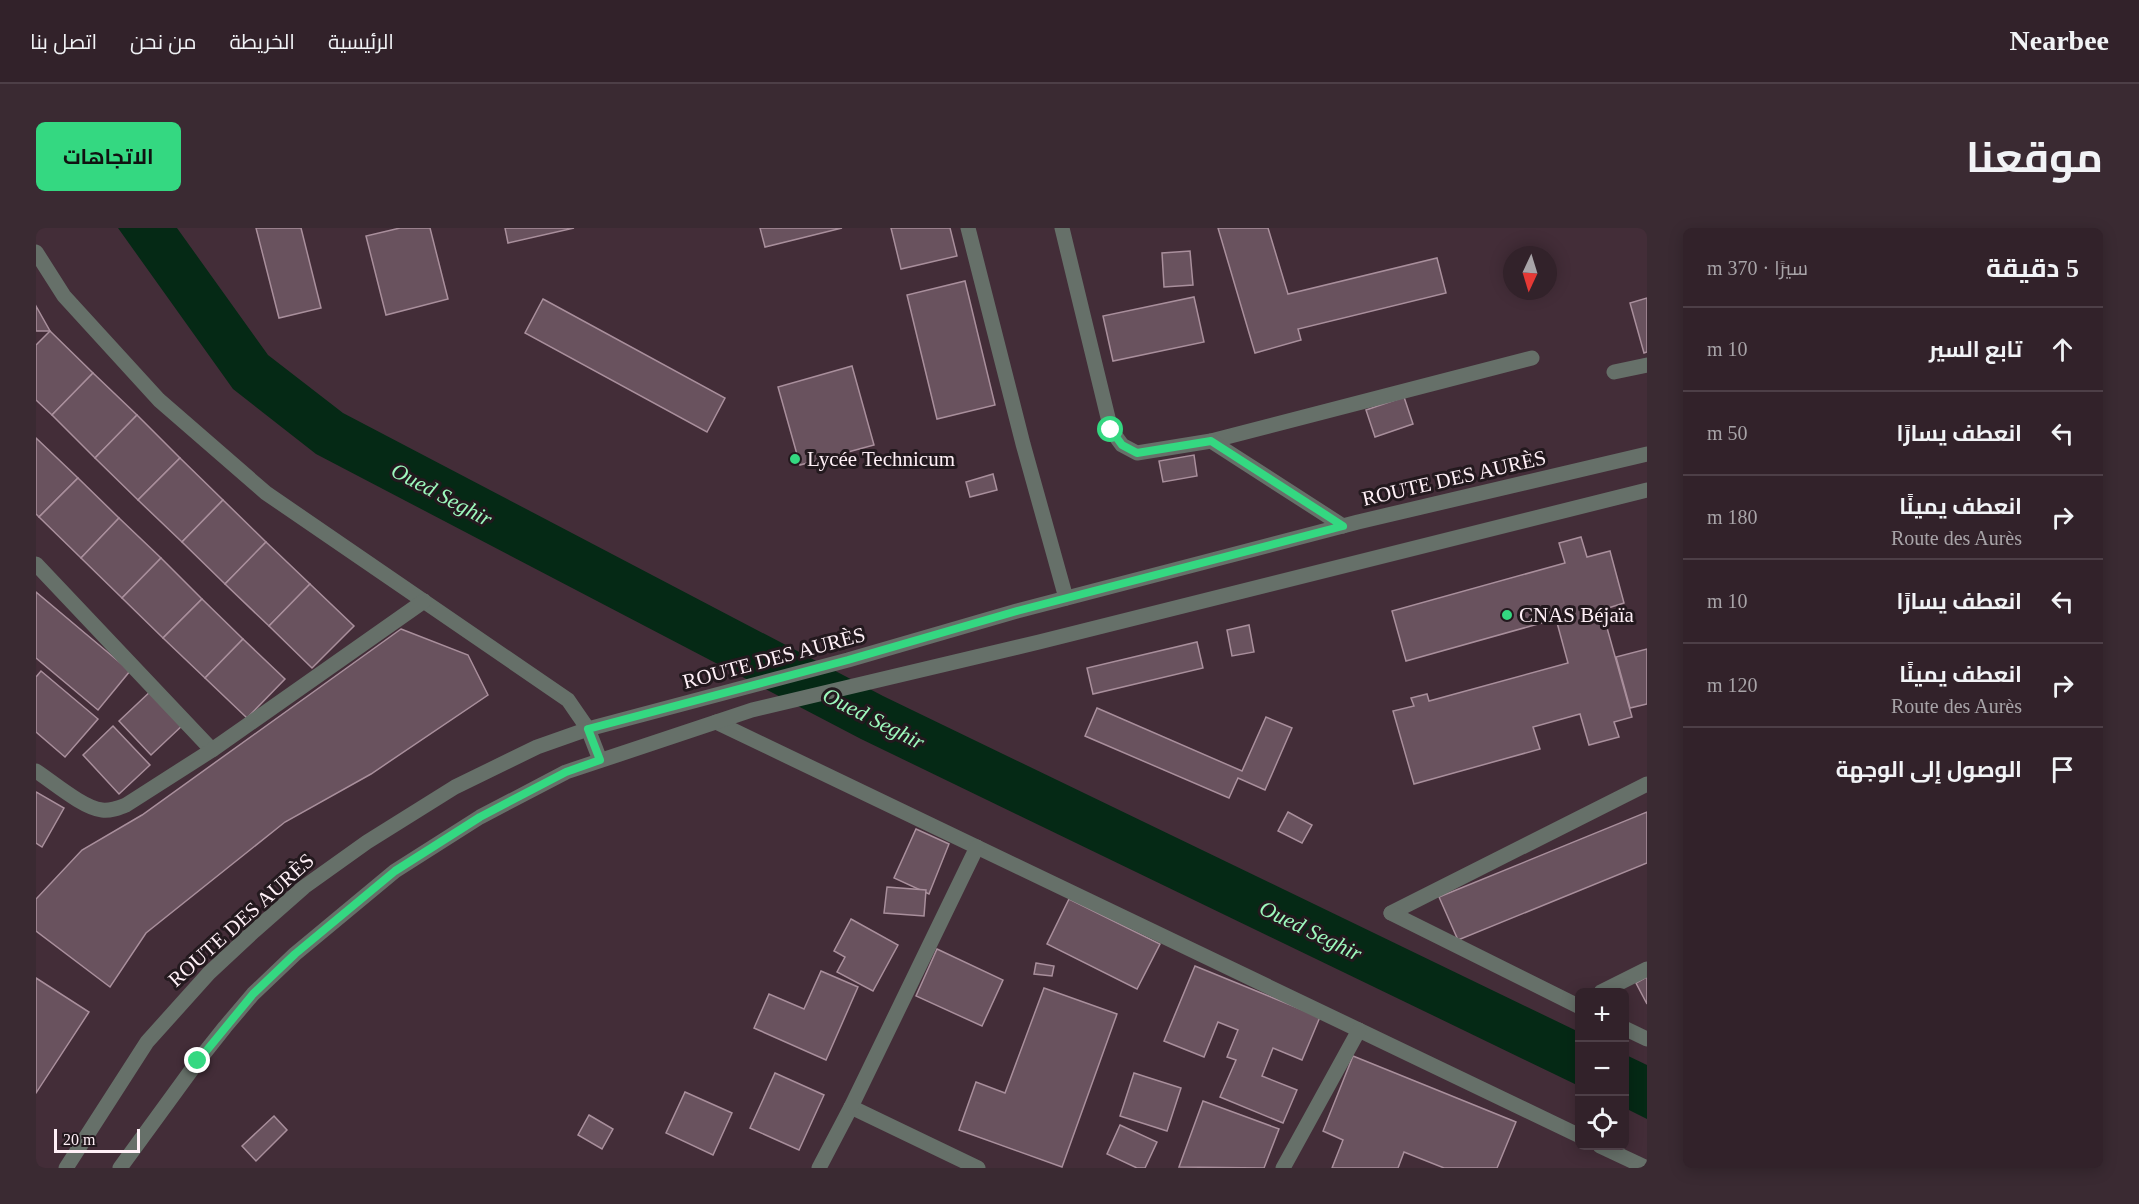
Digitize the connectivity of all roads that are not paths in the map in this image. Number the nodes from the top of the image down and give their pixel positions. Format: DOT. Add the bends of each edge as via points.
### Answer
graph roads {
  1 [pos="968,228"];
  2 [pos="1062,228"];
  3 [pos="36,252"];
  4 [pos="1532,358"];
  5 [pos="1647,365"];
  6 [pos="1614,372"];
  7 [pos="1211,441"];
  8 [pos="1647,454"];
  9 [pos="1647,490"];
  10 [pos="1343,526"];
  11 [pos="36,564"];
  12 [pos="1066,598"];
  13 [pos="424,601"];
  14 [pos="716,722"];
  15 [pos="588,729"];
  16 [pos="212,750"];
  17 [pos="600,760"];
  18 [pos="36,771"];
  19 [pos="1647,784"];
  20 [pos="976,847"];
  21 [pos="1647,969"];
  22 [pos="1611,988"];
  23 [pos="1575,1004"];
  24 [pos="1359,1030"];
  25 [pos="1629,1030"];
  26 [pos="1647,1039"];
  27 [pos="851,1107"];
  28 [pos="1575,1134"];
  29 [pos="1609,1150"];
  30 [pos="66,1168"];
  31 [pos="120,1168"];
  32 [pos="819,1168"];
  33 [pos="978,1168"];
  34 [pos="1283,1168"];
  35 [pos="1647,1168"];
  1 -- 12 [label="street"];
  2 -- 7 [label="street" via="1111,430 1122,445 1137,453"];
  3 -- 13 [label="street" via="64,296 159,400 267,493"];
  4 -- 7 [label="street"];
  5 -- 6 [label="street"];
  7 -- 10 [label="street"];
  8 -- 10 [label="street, ROUTE DES AURÈS"];
  9 -- 14 [label="street"];
  10 -- 12 [label="street, ROUTE DES AURÈS"];
  11 -- 16 [label="street"];
  12 -- 15 [label="street, ROUTE DES AURÈS"];
  13 -- 15 [label="street" via="568,700"];
  13 -- 16 [label="street"];
  14 -- 17 [label="street"];
  14 -- 20 [label="street"];
  15 -- 17 [label="street"];
  15 -- 30 [label="street, ROUTE DES AURÈS" via="537,747 455,787 304,887 209,973 154,1033"];
  16 -- 18 [label="street" via="114,810 88,806"];
  17 -- 31 [label="street" via="566,772 470,823 395,871 295,954 225,1027"];
  19 -- 23 [label="street" via="1391,913"];
  20 -- 24 [label="street"];
  20 -- 27 [label="street"];
  21 -- 22 [label="street"];
  24 -- 28 [label="street"];
  24 -- 34 [label="street"];
  25 -- 26 [label="street"];
  27 -- 32 [label="street"];
  27 -- 33 [label="street"];
  29 -- 35 [label="street"];
}
